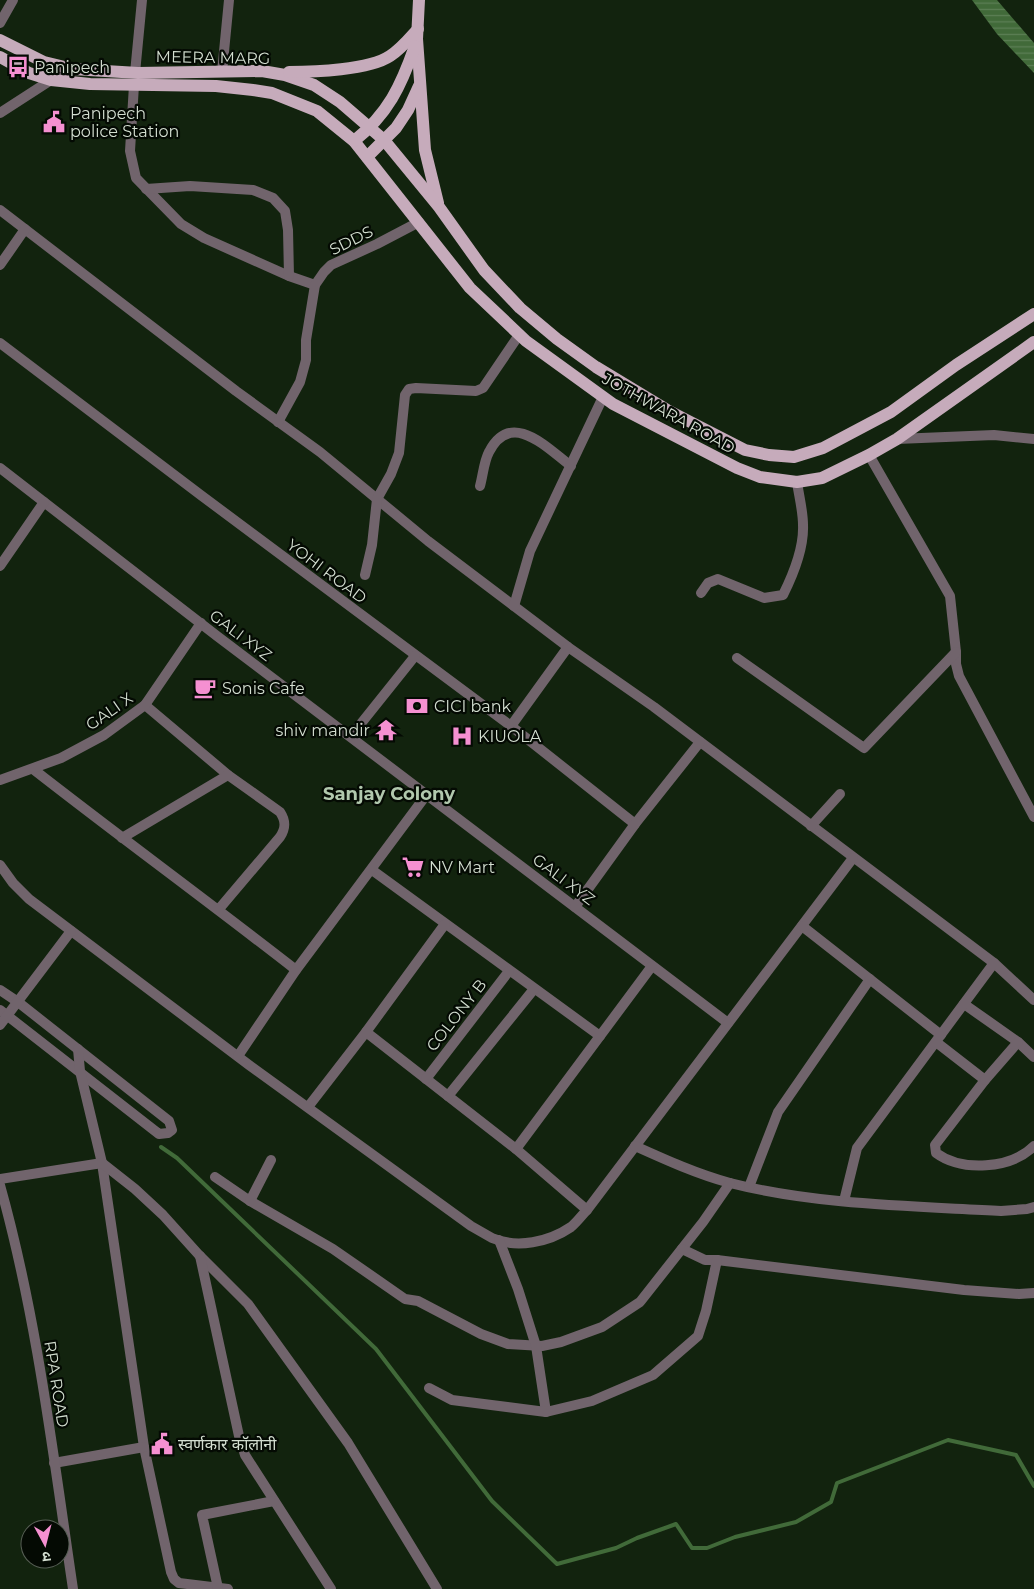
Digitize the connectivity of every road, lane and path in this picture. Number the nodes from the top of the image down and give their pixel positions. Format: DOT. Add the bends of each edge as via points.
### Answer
graph roads {
  1 [pos="12,0"];
  2 [pos="142,0"];
  3 [pos="229,0"];
  4 [pos="419,0"];
  5 [pos="0,23"];
  6 [pos="418,34"];
  7 [pos="0,40"];
  8 [pos="0,57"];
  9 [pos="73,69"];
  10 [pos="222,72"];
  11 [pos="271,73"];
  12 [pos="135,79"];
  13 [pos="51,80"];
  14 [pos="420,84"];
  15 [pos="0,113"];
  16 [pos="371,127"];
  17 [pos="354,140"];
  18 [pos="384,140"];
  19 [pos="367,156"];
  20 [pos="146,189"];
  21 [pos="439,207"];
  22 [pos="0,210"];
  23 [pos="419,222"];
  24 [pos="25,230"];
  25 [pos="0,265"];
  26 [pos="289,276"];
  27 [pos="315,285"];
  28 [pos="1034,314"];
  29 [pos="519,334"];
  30 [pos="0,342"];
  31 [pos="1034,342"];
  32 [pos="603,397"];
  33 [pos="278,422"];
  34 [pos="897,439"];
  35 [pos="1034,439"];
  36 [pos="869,455"];
  37 [pos="571,466"];
  38 [pos="0,468"];
  39 [pos="797,482"];
  40 [pos="480,486"];
  41 [pos="377,499"];
  42 [pos="44,502"];
  43 [pos="0,566"];
  44 [pos="365,575"];
  45 [pos="701,593"];
  46 [pos="514,606"];
  47 [pos="201,623"];
  48 [pos="568,647"];
  49 [pos="956,652"];
  50 [pos="415,656"];
  51 [pos="737,658"];
  52 [pos="144,704"];
  53 [pos="511,726"];
  54 [pos="351,736"];
  55 [pos="700,742"];
  56 [pos="33,769"];
  57 [pos="228,775"];
  58 [pos="0,780"];
  59 [pos="427,794"];
  60 [pos="840,794"];
  61 [pos="1034,817"];
  62 [pos="635,824"];
  63 [pos="812,826"];
  64 [pos="122,838"];
  65 [pos="853,858"];
  66 [pos="0,865"];
  67 [pos="372,870"];
  68 [pos="575,907"];
  69 [pos="219,909"];
  70 [pos="445,924"];
  71 [pos="802,926"];
  72 [pos="71,931"];
  73 [pos="994,964"];
  74 [pos="652,966"];
  75 [pos="296,970"];
  76 [pos="509,971"];
  77 [pos="870,979"];
  78 [pos="534,989"];
  79 [pos="0,990"];
  80 [pos="1034,1000"];
  81 [pos="18,1002"];
  82 [pos="964,1004"];
  83 [pos="4,1012"];
  84 [pos="728,1023"];
  85 [pos="0,1025"];
  86 [pos="366,1032"];
  87 [pos="600,1036"];
  88 [pos="939,1038"];
  89 [pos="1018,1042"];
  90 [pos="78,1049"];
  91 [pos="238,1056"];
  92 [pos="1034,1057"];
  93 [pos="80,1071"];
  94 [pos="426,1078"];
  95 [pos="985,1080"];
  96 [pos="448,1096"];
  97 [pos="308,1107"];
  98 [pos="635,1146"];
  99 [pos="1034,1146"];
  100 [pos="516,1150"];
  101 [pos="271,1160"];
  102 [pos="102,1163"];
  103 [pos="215,1177"];
  104 [pos="0,1179"];
  105 [pos="730,1183"];
  106 [pos="0,1185"];
  107 [pos="749,1187"];
  108 [pos="250,1201"];
  109 [pos="844,1201"];
  110 [pos="1034,1207"];
  111 [pos="588,1210"];
  112 [pos="499,1240"];
  113 [pos="682,1249"];
  114 [pos="199,1255"];
  115 [pos="717,1260"];
  116 [pos="1034,1292"];
  117 [pos="536,1346"];
  118 [pos="429,1388"];
  119 [pos="546,1412"];
  120 [pos="144,1447"];
  121 [pos="54,1463"];
  122 [pos="274,1501"];
  123 [pos="223,1588"];
  124 [pos="73,1589"];
  125 [pos="331,1589"];
  126 [pos="437,1589"];
  1 -- 5 [label="street"];
  2 -- 12 [label="street"];
  3 -- 10 [label="street"];
  4 -- 6 [label="main road"];
  6 -- 11 [label="main road" via="388,58 368,64"];
  6 -- 14 [label="main road"];
  6 -- 16 [label="main road" via="398,90"];
  7 -- 9 [label="main road, MEERA MARG" via="44,62"];
  8 -- 13 [label="main road, MEERA MARG" via="29,73"];
  9 -- 12 [label="main road, MEERA MARG"];
  9 -- 13 [label="street"];
  10 -- 11 [label="main road, MEERA MARG"];
  10 -- 12 [label="main road, MEERA MARG"];
  11 -- 16 [label="main road, MEERA MARG" via="314,85"];
  12 -- 13 [label="main road, MEERA MARG" via="90,84"];
  12 -- 17 [label="main road, MEERA MARG" via="272,92 317,111"];
  12 -- 20 [label="street" via="130,151 136,178"];
  13 -- 15 [label="street"];
  14 -- 18 [label="main road" via="408,110"];
  14 -- 21 [label="main road" via="425,150"];
  16 -- 17 [label="main road"];
  16 -- 18 [label="main road, MEERA MARG"];
  17 -- 19 [label="main road, JOTHWARA ROAD"];
  18 -- 19 [label="main road"];
  18 -- 21 [label="main road, MEERA MARG"];
  19 -- 23 [label="main road, JOTHWARA ROAD"];
  20 -- 26 [label="street" via="181,224 204,238"];
  20 -- 26 [label="street" via="190,186 254,190 273,198 285,211"];
  21 -- 28 [label="main road, JOTHWARA ROAD" via="484,270 520,308 557,339 667,410 745,450 769,455 794,456 823,448 856,432 891,412"];
  22 -- 24 [label="street"];
  23 -- 27 [label="street, SDDS" via="331,265"];
  23 -- 29 [label="main road, JOTHWARA ROAD" via="470,288"];
  24 -- 25 [label="street"];
  24 -- 33 [label="street"];
  26 -- 27 [label="street"];
  27 -- 33 [label="street, SDDS" via="306,360 300,382"];
  29 -- 32 [label="main road, JOTHWARA ROAD"];
  29 -- 41 [label="street" via="483,388 476,392 409,389 405,395 399,454"];
  30 -- 50 [label="street, YOHI ROAD"];
  31 -- 34 [label="main road, JOTHWARA ROAD"];
  32 -- 37 [label="street"];
  32 -- 39 [label="main road, JOTHWARA ROAD" via="737,468 760,476"];
  33 -- 41 [label="street"];
  34 -- 35 [label="street" via="994,435"];
  34 -- 36 [label="main road, JOTHWARA ROAD"];
  36 -- 39 [label="main road, JOTHWARA ROAD" via="822,478"];
  36 -- 49 [label="street" via="950,596"];
  37 -- 40 [label="street" via="533,436 508,433 497,440 488,453"];
  37 -- 46 [label="street" via="530,551"];
  38 -- 42 [label="street, GALI XYZ"];
  39 -- 45 [label="street" via="804,522 802,540 783,596 764,598 718,578 708,583"];
  41 -- 44 [label="street"];
  41 -- 46 [label="street"];
  42 -- 43 [label="street"];
  42 -- 47 [label="street, GALI XYZ"];
  46 -- 48 [label="street"];
  47 -- 52 [label="street, GALI X"];
  47 -- 54 [label="street, GALI XYZ"];
  48 -- 53 [label="street"];
  48 -- 55 [label="street"];
  49 -- 51 [label="street" via="864,748"];
  49 -- 61 [label="street" via="959,676"];
  50 -- 53 [label="street, YOHI ROAD"];
  50 -- 54 [label="street"];
  52 -- 56 [label="street, GALI X" via="104,735"];
  52 -- 57 [label="street"];
  53 -- 62 [label="street, YOHI ROAD"];
  54 -- 59 [label="street, GALI XYZ"];
  55 -- 62 [label="street"];
  55 -- 63 [label="street"];
  56 -- 58 [label="street, GALI X"];
  56 -- 64 [label="street"];
  57 -- 64 [label="street"];
  57 -- 69 [label="street" via="280,812 285,820 280,837"];
  59 -- 67 [label="street"];
  59 -- 68 [label="street, GALI XYZ"];
  60 -- 63 [label="street"];
  62 -- 68 [label="street"];
  63 -- 65 [label="street"];
  64 -- 69 [label="street"];
  65 -- 71 [label="street"];
  65 -- 73 [label="street"];
  66 -- 72 [label="street" via="29,899"];
  67 -- 70 [label="street"];
  67 -- 75 [label="street"];
  68 -- 74 [label="street, GALI XYZ"];
  69 -- 75 [label="street"];
  70 -- 76 [label="street"];
  70 -- 86 [label="street"];
  71 -- 77 [label="street"];
  71 -- 84 [label="street"];
  72 -- 81 [label="street"];
  72 -- 91 [label="street"];
  73 -- 80 [label="street"];
  73 -- 82 [label="street"];
  74 -- 84 [label="street, GALI XYZ"];
  74 -- 87 [label="street"];
  75 -- 91 [label="street"];
  76 -- 78 [label="street"];
  76 -- 94 [label="street, COLONY B"];
  77 -- 88 [label="street"];
  77 -- 107 [label="street" via="778,1112"];
  78 -- 87 [label="street"];
  78 -- 96 [label="street"];
  79 -- 81 [label="street"];
  81 -- 83 [label="street"];
  81 -- 90 [label="street"];
  82 -- 88 [label="street"];
  82 -- 89 [label="street"];
  83 -- 85 [label="street"];
  83 -- 93 [label="street"];
  84 -- 98 [label="street"];
  86 -- 94 [label="street"];
  86 -- 97 [label="street"];
  87 -- 100 [label="street"];
  88 -- 95 [label="street"];
  88 -- 109 [label="street" via="857,1148"];
  89 -- 92 [label="street"];
  89 -- 95 [label="street"];
  90 -- 93 [label="street"];
  90 -- 93 [label="street" via="169,1122 172,1130 159,1134"];
  91 -- 97 [label="street"];
  93 -- 102 [label="street"];
  94 -- 96 [label="street"];
  95 -- 99 [label="street" via="936,1145 936,1153 944,1160 976,1166 1011,1160"];
  96 -- 100 [label="street"];
  97 -- 112 [label="street" via="472,1226"];
  98 -- 105 [label="street" via="689,1170"];
  98 -- 111 [label="street"];
  100 -- 111 [label="street"];
  101 -- 108 [label="street"];
  102 -- 104 [label="street"];
  102 -- 114 [label="street" via="163,1215"];
  102 -- 120 [label="street"];
  103 -- 108 [label="street"];
  105 -- 107 [label="street"];
  105 -- 113 [label="street"];
  106 -- 121 [label="street, RPA ROAD" via="14,1236 40,1366"];
  107 -- 109 [label="street"];
  108 -- 117 [label="street" via="333,1249 405,1299 418,1301 508,1344"];
  109 -- 110 [label="street" via="1001,1211"];
  111 -- 112 [label="street" via="570,1227 546,1239 530,1243"];
  112 -- 117 [label="street"];
  113 -- 115 [label="street" via="705,1260"];
  113 -- 117 [label="street" via="640,1302 610,1322 561,1342"];
  114 -- 122 [label="street" via="238,1436 245,1455"];
  114 -- 126 [label="street" via="248,1304 348,1443"];
  115 -- 116 [label="street" via="964,1290"];
  115 -- 119 [label="street" via="698,1336 653,1375 592,1401"];
  117 -- 119 [label="street"];
  118 -- 119 [label="street" via="452,1400"];
  120 -- 121 [label="street"];
  120 -- 123 [label="street" via="174,1579 179,1583"];
  121 -- 124 [label="street, RPA ROAD"];
  122 -- 123 [label="street" via="202,1515"];
  122 -- 125 [label="street"];
}
